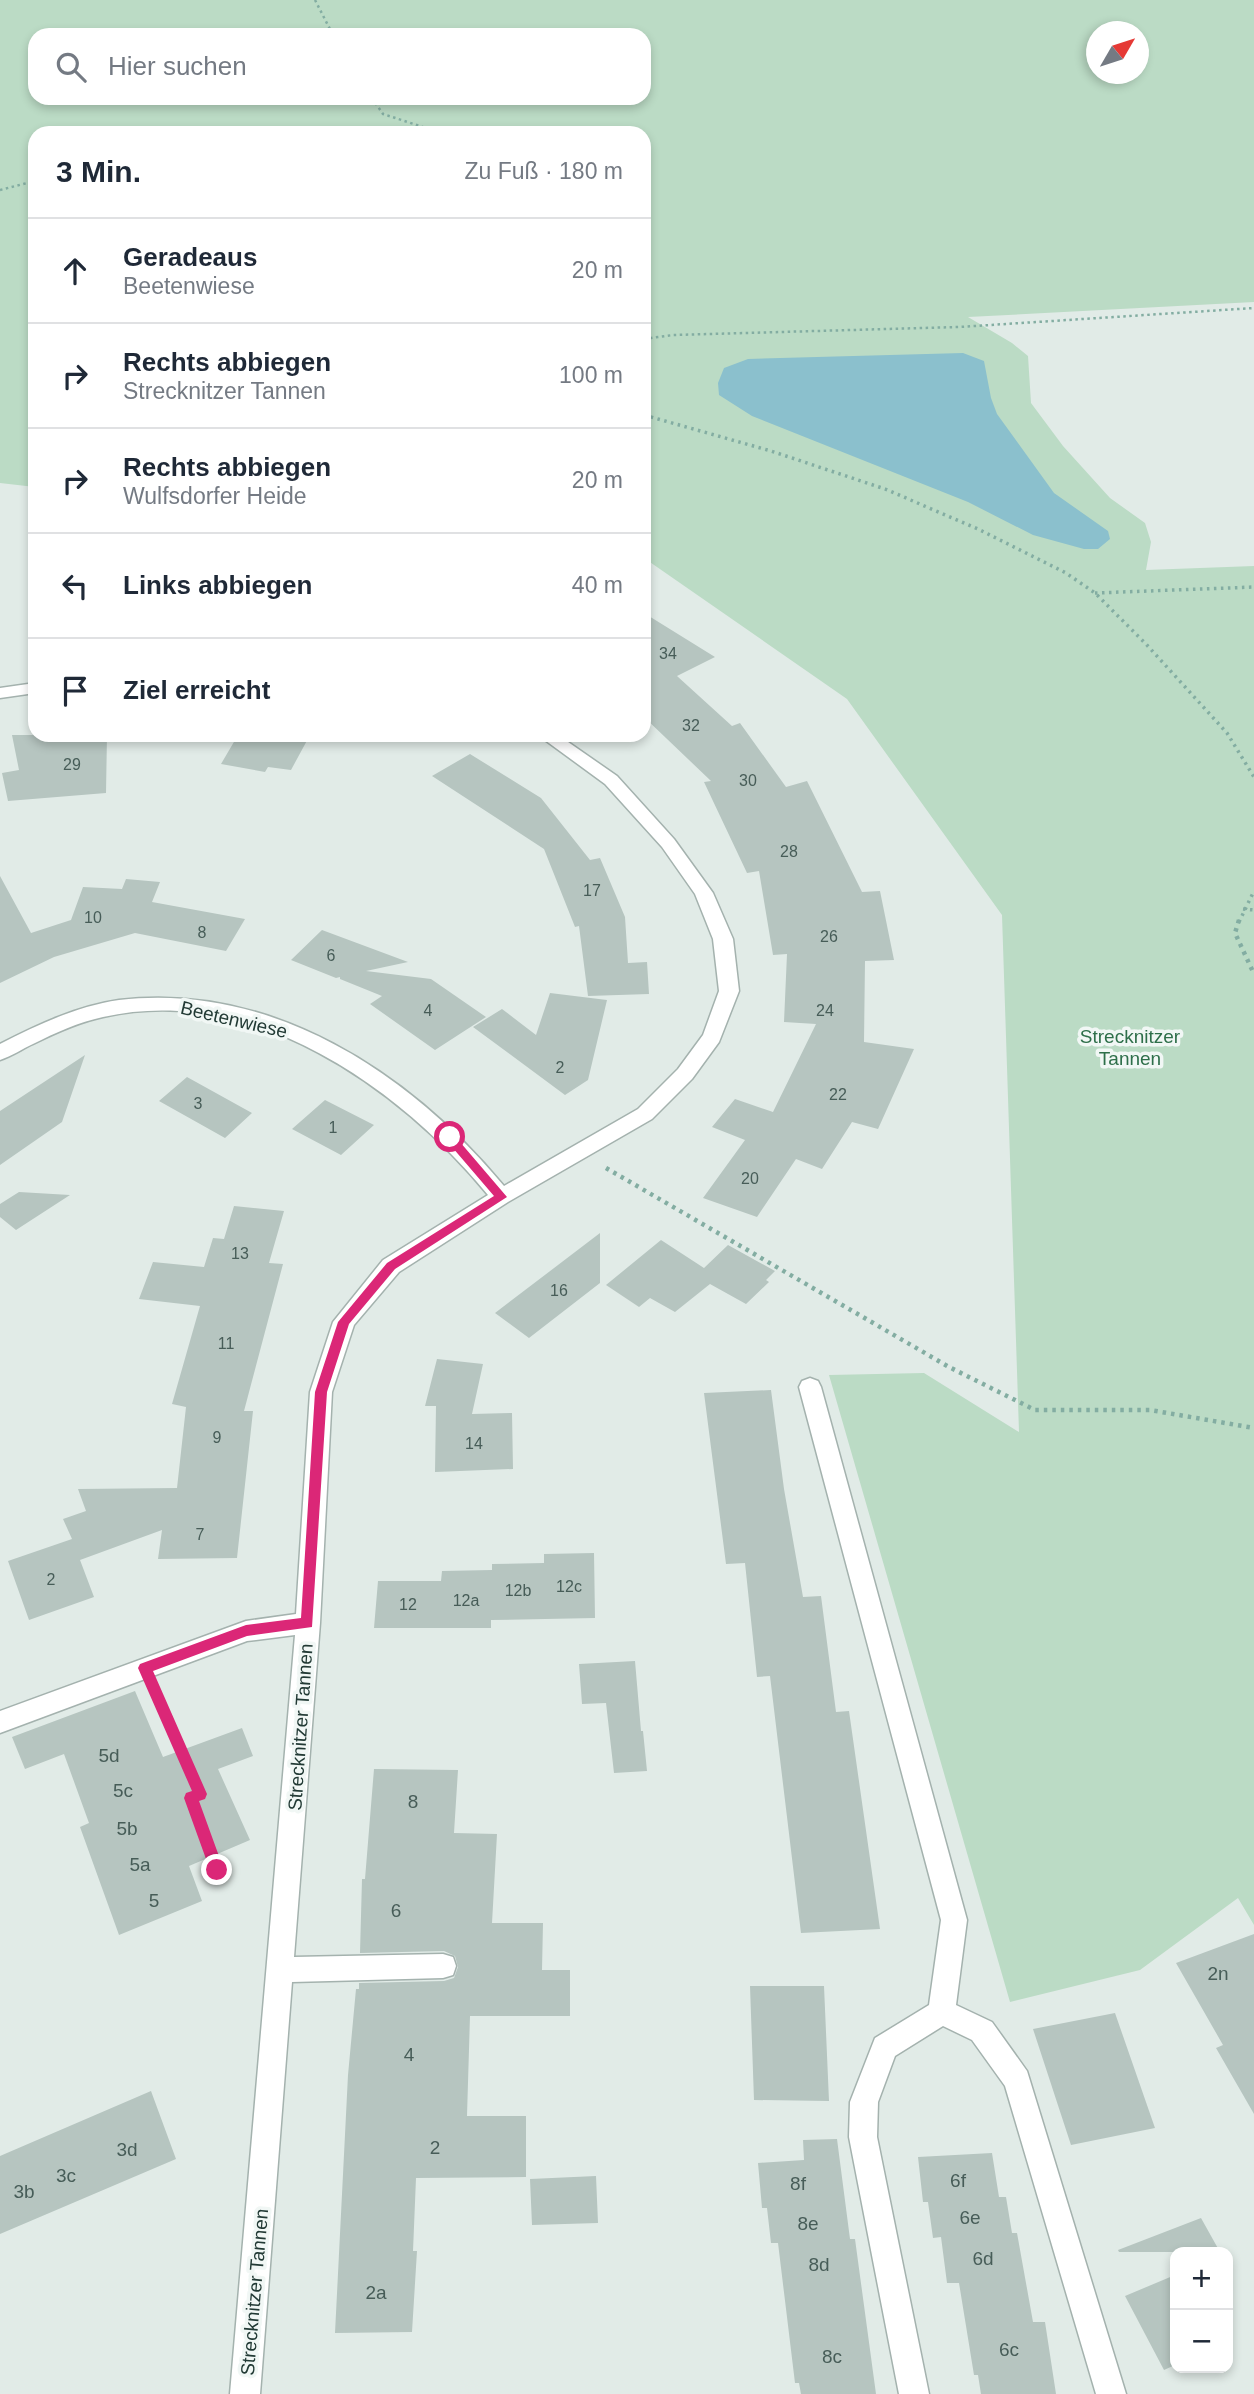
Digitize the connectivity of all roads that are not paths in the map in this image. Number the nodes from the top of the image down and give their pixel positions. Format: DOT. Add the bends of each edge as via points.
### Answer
graph roads {
  1 [pos="28,689"];
  2 [pos="0,693"];
  3 [pos="557,742"];
  4 [pos="0,1054"];
  5 [pos="501,1197"];
  6 [pos="810,1387"];
  7 [pos="308,1623"];
  8 [pos="0,1722"];
  9 [pos="443,1966"];
  10 [pos="281,1970"];
  11 [pos="942,2012"];
  12 [pos="245,2394"];
  13 [pos="914,2394"];
  14 [pos="1111,2394"];
  1 -- 2 [label="street"];
  3 -- 5 [label="street, Strecknitzer Tannen" via="611,780 668,843 704,892 723,939 729,991 712,1037 685,1074 645,1114"];
  4 -- 5 [label="street, Beetenwiese" via="43,1030 117,1007 186,1003 280,1025 363,1067 450,1137"];
  5 -- 7 [label="street, Strecknitzer Tannen" via="391,1266 344,1322 321,1392"];
  6 -- 11 [label="street" via="954,1920"];
  7 -- 8 [label="street" via="246,1631"];
  7 -- 10 [label="street, Strecknitzer Tannen"];
  9 -- 10 [label="street"];
  10 -- 12 [label="street, Strecknitzer Tannen"];
  11 -- 13 [label="street" via="885,2047 864,2102 863,2137"];
  11 -- 14 [label="street" via="982,2031 1017,2080"];
}
